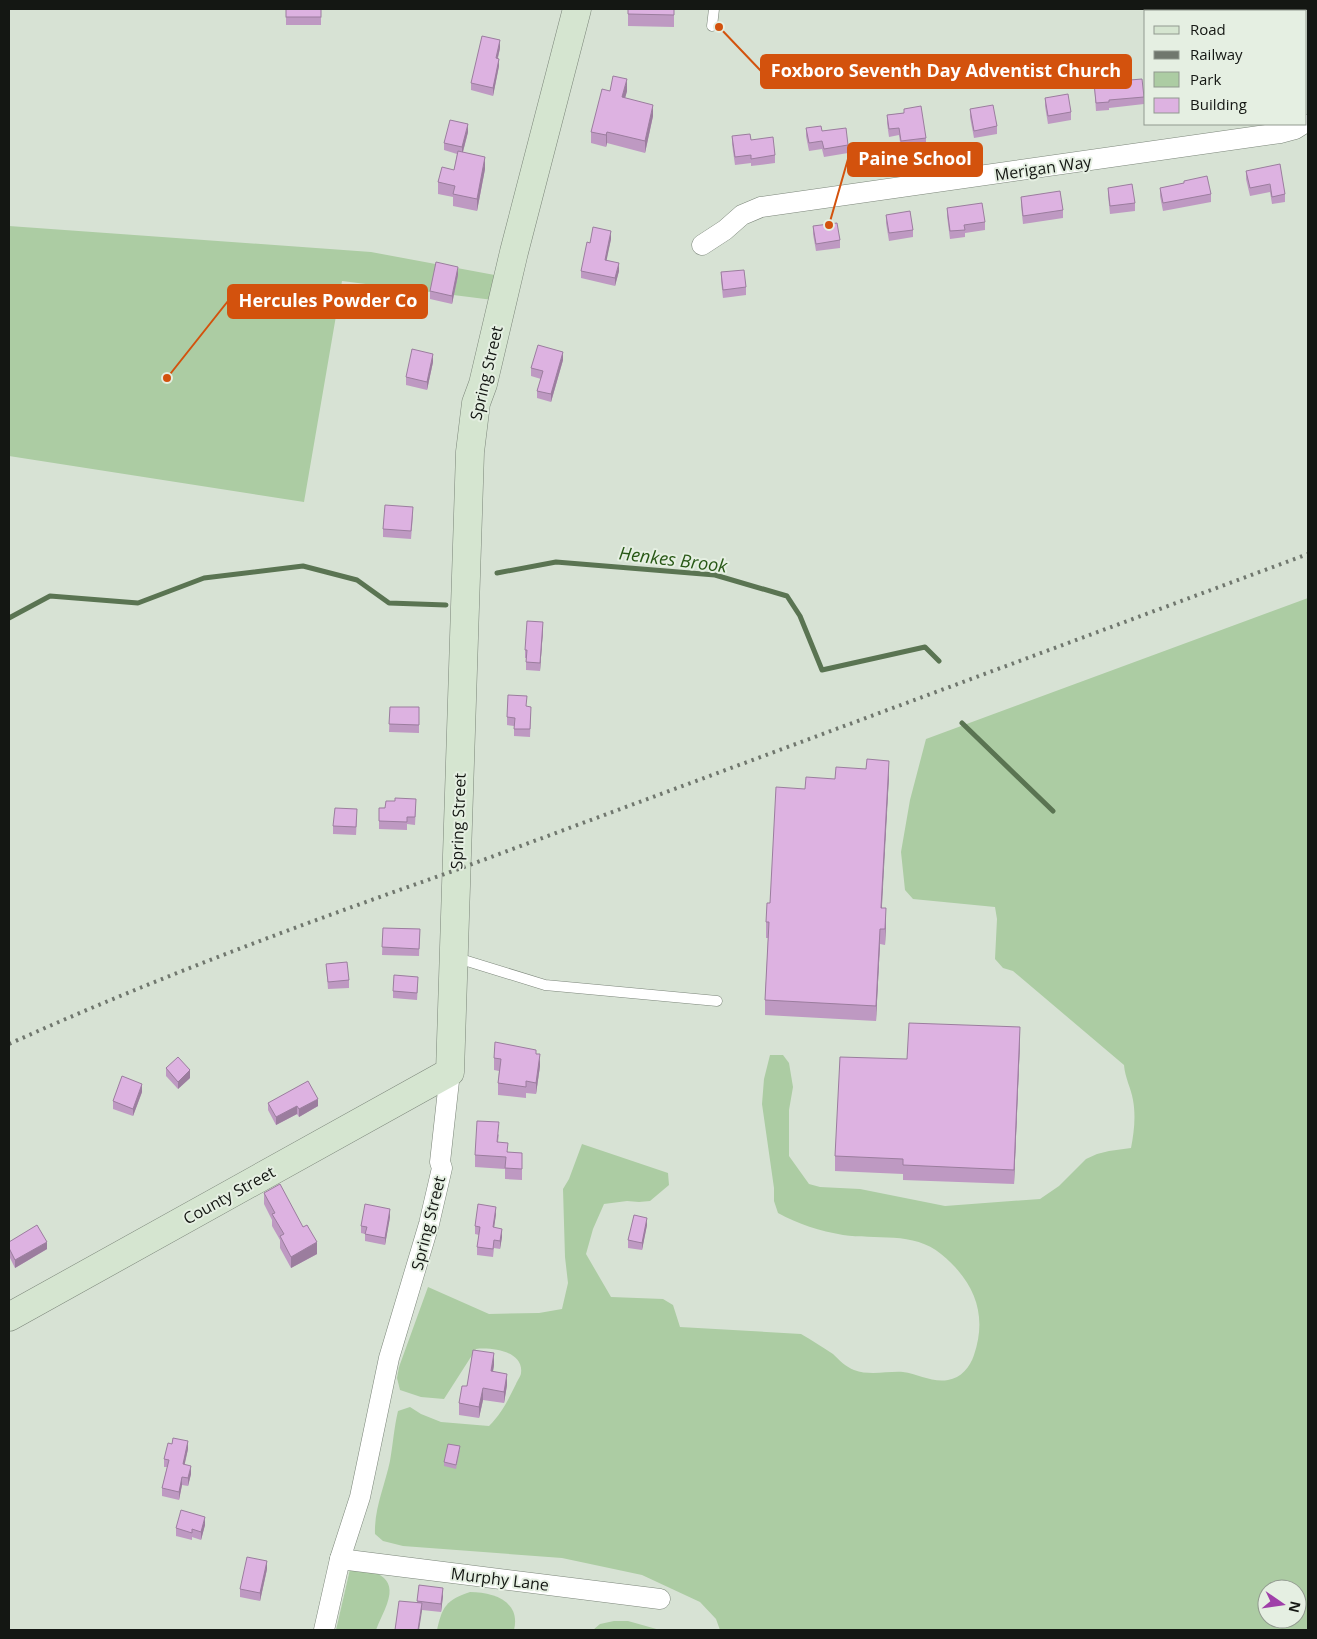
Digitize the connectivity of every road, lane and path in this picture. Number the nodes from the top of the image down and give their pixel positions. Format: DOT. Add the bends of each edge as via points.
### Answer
graph roads {
  1 [pos="577,9"];
  2 [pos="714,9"];
  3 [pos="712,26"];
  4 [pos="1301,125"];
  5 [pos="702,245"];
  6 [pos="453,957"];
  7 [pos="717,1001"];
  8 [pos="450,1072"];
  9 [pos="9,1317"];
  10 [pos="340,1558"];
  11 [pos="660,1599"];
  12 [pos="324,1630"];
  1 -- 6 [label="street, Spring Street" via="476,403 470,452"];
  2 -- 3 [label="lane"];
  4 -- 5 [label="street, Merigan Way" via="1270,135 761,207 742,215"];
  6 -- 7 [label="lane" via="545,985"];
  6 -- 8 [label="street, Spring Street"];
  8 -- 9 [label="street, County Street"];
  8 -- 10 [label="street, Spring Street" via="442,1168 390,1358 360,1497"];
  10 -- 11 [label="street, Murphy Lane"];
  10 -- 12 [label="street, Spring Street"];
}
